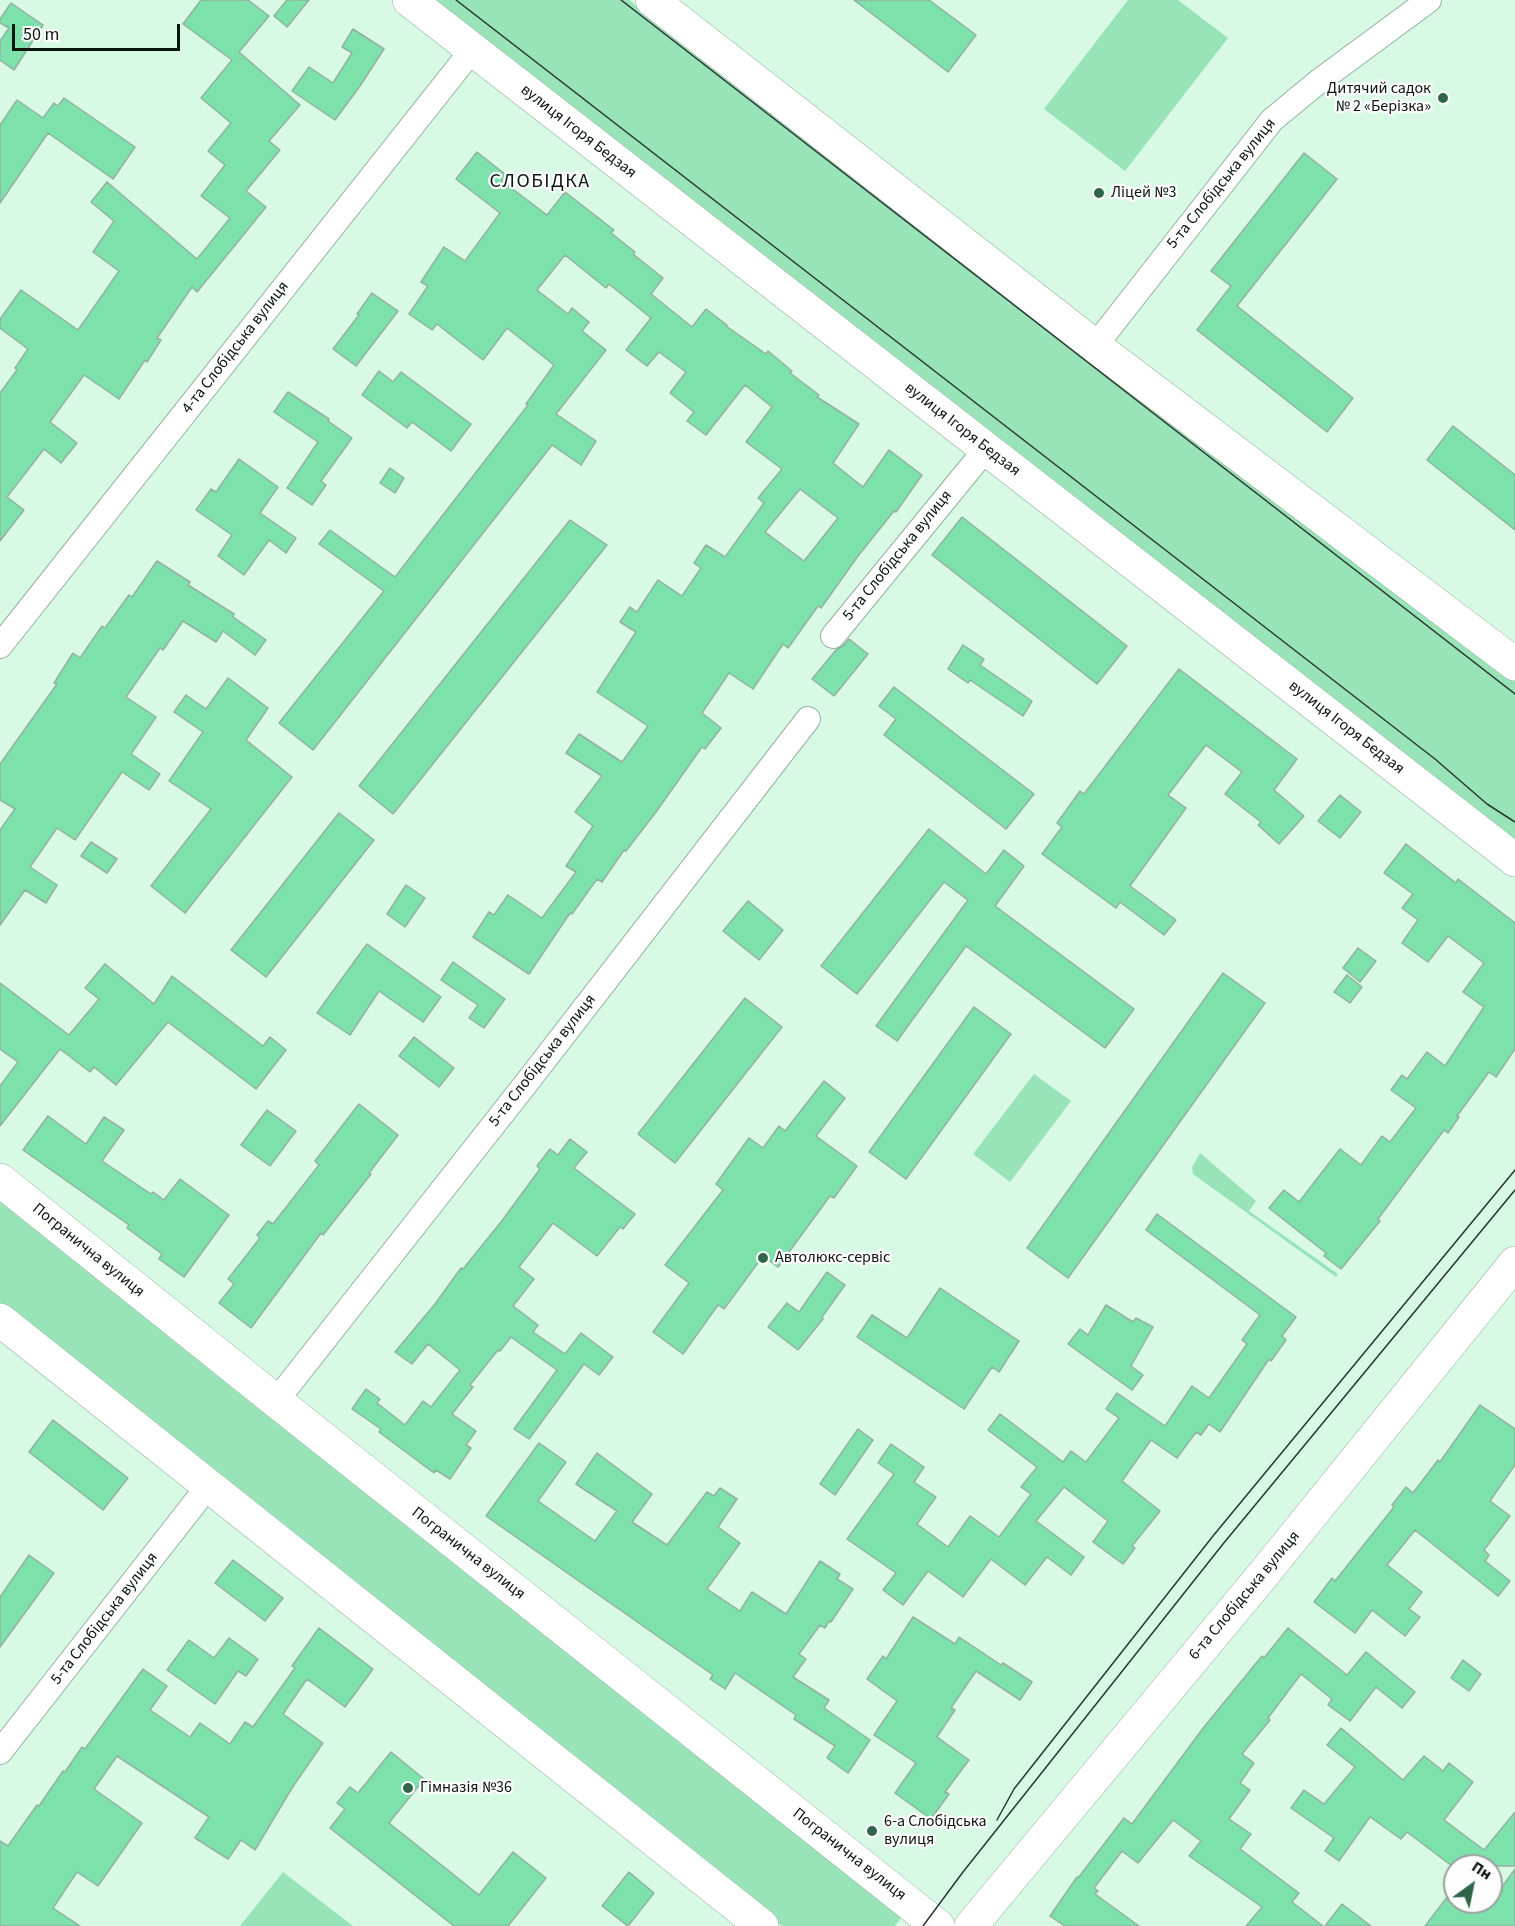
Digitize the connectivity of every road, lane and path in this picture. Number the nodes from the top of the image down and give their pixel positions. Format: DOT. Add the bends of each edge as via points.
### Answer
graph roads {
  1 [pos="409,0"];
  2 [pos="652,0"];
  3 [pos="1429,0"];
  4 [pos="473,50"];
  5 [pos="1095,346"];
  6 [pos="986,449"];
  7 [pos="833,636"];
  8 [pos="0,646"];
  9 [pos="1515,664"];
  10 [pos="808,718"];
  11 [pos="1515,860"];
  12 [pos="0,1180"];
  13 [pos="1515,1263"];
  14 [pos="0,1320"];
  15 [pos="276,1401"];
  16 [pos="209,1485"];
  17 [pos="0,1752"];
  18 [pos="762,1926"];
  19 [pos="938,1926"];
  20 [pos="971,1926"];
  1 -- 4 [label="street, вулиця Ігоря Бедзая"];
  2 -- 5 [label="street"];
  3 -- 5 [label="street, 5-та Слобідська вулиця" via="1272,120"];
  4 -- 6 [label="street, вулиця Ігоря Бедзая"];
  4 -- 8 [label="street, 4-та Слобідська вулиця"];
  5 -- 9 [label="street"];
  6 -- 7 [label="street, 5-та Слобідська вулиця"];
  6 -- 11 [label="street, вулиця Ігоря Бедзая"];
  10 -- 15 [label="street, 5-та Слобідська вулиця"];
  12 -- 15 [label="street, Погранична вулиця"];
  13 -- 20 [label="street, 6-та Слобідська вулиця"];
  14 -- 16 [label="street"];
  15 -- 19 [label="street, Погранична вулиця"];
  16 -- 17 [label="street, 5-та Слобідська вулиця"];
  16 -- 18 [label="street"];
}
